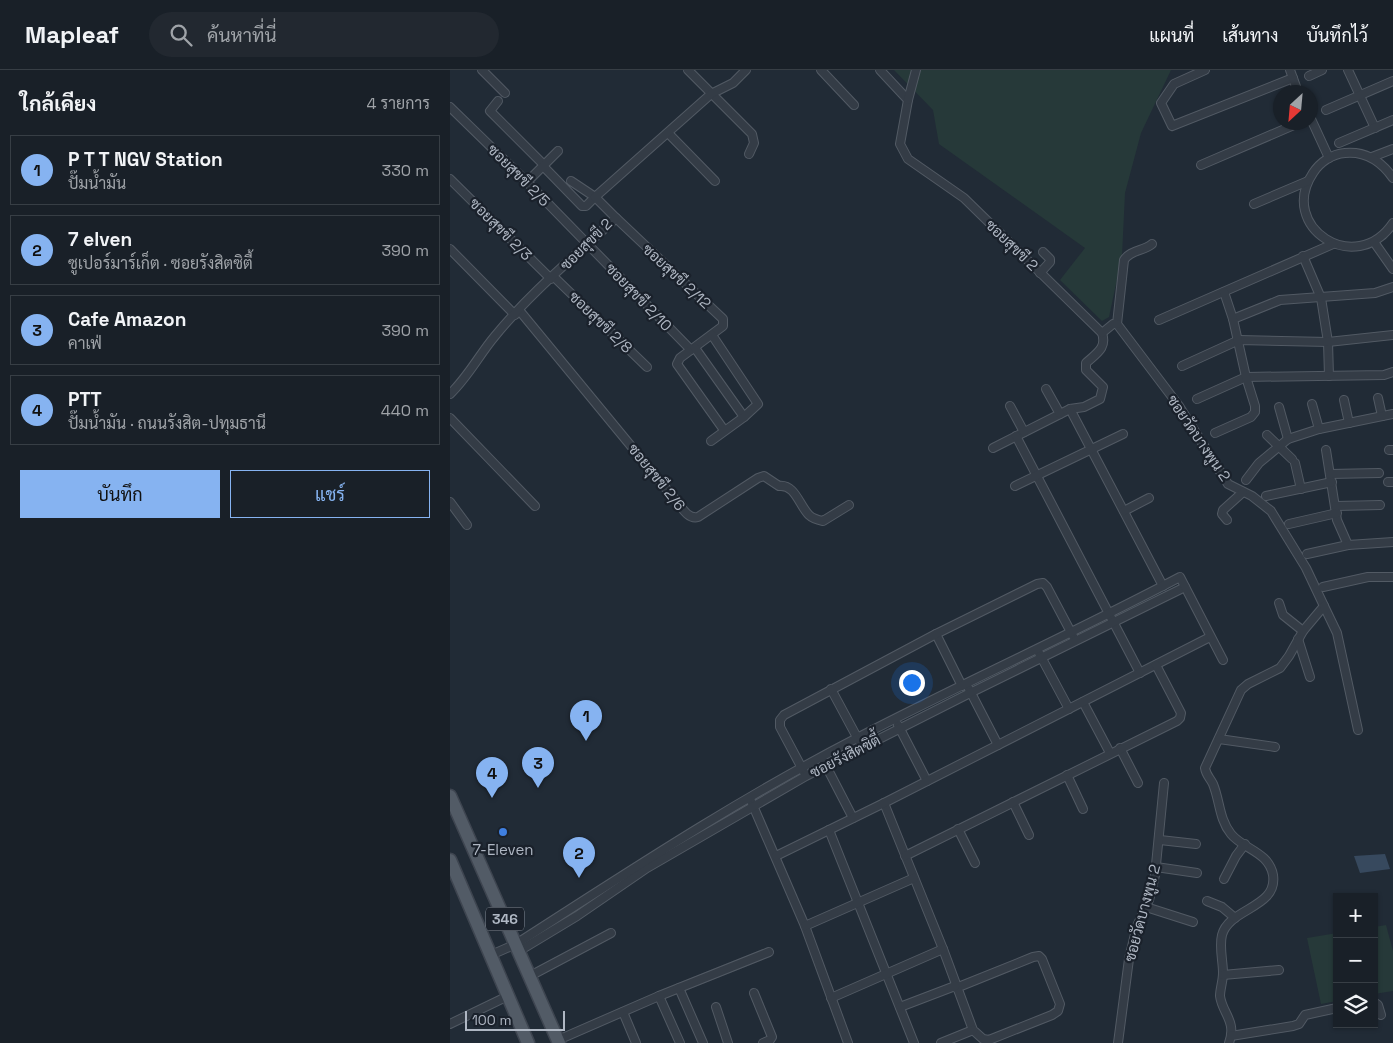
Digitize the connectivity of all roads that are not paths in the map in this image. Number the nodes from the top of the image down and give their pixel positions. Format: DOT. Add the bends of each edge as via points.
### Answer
graph roads {
  1 [pos="482,70"];
  2 [pos="688,70"];
  3 [pos="746,70"];
  4 [pos="821,70"];
  5 [pos="880,70"];
  6 [pos="916,70"];
  7 [pos="1205,70"];
  8 [pos="1290,70"];
  9 [pos="1322,70"];
  10 [pos="1348,70"];
  11 [pos="1310,76"];
  12 [pos="1293,78"];
  13 [pos="1393,81"];
  14 [pos="1296,85"];
  15 [pos="505,93"];
  16 [pos="711,94"];
  17 [pos="1360,95"];
  18 [pos="908,100"];
  19 [pos="498,101"];
  20 [pos="854,105"];
  21 [pos="450,107"];
  22 [pos="1326,110"];
  23 [pos="1393,120"];
  24 [pos="1374,128"];
  25 [pos="1282,130"];
  26 [pos="1315,130"];
  27 [pos="668,133"];
  28 [pos="1339,143"];
  29 [pos="1393,149"];
  30 [pos="558,151"];
  31 [pos="749,154"];
  32 [pos="1372,157"];
  33 [pos="1329,158"];
  34 [pos="544,165"];
  35 [pos="1201,165"];
  36 [pos="450,178"];
  37 [pos="1393,178"];
  38 [pos="571,181"];
  39 [pos="715,181"];
  40 [pos="1308,181"];
  41 [pos="527,182"];
  42 [pos="595,197"];
  43 [pos="1254,204"];
  44 [pos="616,218"];
  45 [pos="1393,223"];
  46 [pos="1374,242"];
  47 [pos="587,244"];
  48 [pos="1152,244"];
  49 [pos="1333,244"];
  50 [pos="450,249"];
  51 [pos="1043,252"];
  52 [pos="1303,256"];
  53 [pos="1392,265"];
  54 [pos="1041,272"];
  55 [pos="552,278"];
  56 [pos="1393,287"];
  57 [pos="1224,292"];
  58 [pos="1321,298"];
  59 [pos="517,312"];
  60 [pos="1233,319"];
  61 [pos="1159,320"];
  62 [pos="1115,324"];
  63 [pos="1104,331"];
  64 [pos="712,335"];
  65 [pos="1393,335"];
  66 [pos="1239,340"];
  67 [pos="1328,342"];
  68 [pos="693,349"];
  69 [pos="1182,366"];
  70 [pos="648,367"];
  71 [pos="1393,372"];
  72 [pos="1329,376"];
  73 [pos="1246,377"];
  74 [pos="1046,389"];
  75 [pos="450,394"];
  76 [pos="1378,398"];
  77 [pos="1197,399"];
  78 [pos="1344,400"];
  79 [pos="1312,404"];
  80 [pos="1010,406"];
  81 [pos="1279,407"];
  82 [pos="1070,409"];
  83 [pos="1060,414"];
  84 [pos="1393,414"];
  85 [pos="1382,416"];
  86 [pos="744,417"];
  87 [pos="450,418"];
  88 [pos="1349,423"];
  89 [pos="1318,429"];
  90 [pos="724,430"];
  91 [pos="1215,433"];
  92 [pos="1020,434"];
  93 [pos="1123,434"];
  94 [pos="1267,435"];
  95 [pos="1288,439"];
  96 [pos="711,440"];
  97 [pos="1279,446"];
  98 [pos="992,448"];
  99 [pos="1092,450"];
  100 [pos="1326,450"];
  101 [pos="1379,473"];
  102 [pos="1330,474"];
  103 [pos="1037,476"];
  104 [pos="1246,480"];
  105 [pos="1332,482"];
  106 [pos="1016,486"];
  107 [pos="1301,489"];
  108 [pos="1243,492"];
  109 [pos="1266,496"];
  110 [pos="1149,498"];
  111 [pos="450,502"];
  112 [pos="849,505"];
  113 [pos="1380,505"];
  114 [pos="535,506"];
  115 [pos="1336,510"];
  116 [pos="1124,511"];
  117 [pos="1227,520"];
  118 [pos="1289,524"];
  119 [pos="467,525"];
  120 [pos="1393,542"];
  121 [pos="1348,544"];
  122 [pos="1307,554"];
  123 [pos="1393,576"];
  124 [pos="1163,586"];
  125 [pos="1185,587"];
  126 [pos="1323,587"];
  127 [pos="1279,603"];
  128 [pos="1324,606"];
  129 [pos="1108,613"];
  130 [pos="1114,624"];
  131 [pos="1301,629"];
  132 [pos="1071,632"];
  133 [pos="936,634"];
  134 [pos="1210,637"];
  135 [pos="1298,640"];
  136 [pos="1076,641"];
  137 [pos="1037,649"];
  138 [pos="1041,658"];
  139 [pos="1223,660"];
  140 [pos="1156,665"];
  141 [pos="1140,673"];
  142 [pos="1310,676"];
  143 [pos="964,685"];
  144 [pos="830,689"];
  145 [pos="970,692"];
  146 [pos="1083,702"];
  147 [pos="1069,709"];
  148 [pos="895,719"];
  149 [pos="900,729"];
  150 [pos="1358,730"];
  151 [pos="858,738"];
  152 [pos="1219,738"];
  153 [pos="998,745"];
  154 [pos="1275,747"];
  155 [pos="862,748"];
  156 [pos="1120,748"];
  157 [pos="1110,753"];
  158 [pos="821,758"];
  159 [pos="826,766"];
  160 [pos="802,768"];
  161 [pos="1067,775"];
  162 [pos="806,776"];
  163 [pos="928,781"];
  164 [pos="1138,783"];
  165 [pos="1164,783"];
  166 [pos="450,796"];
  167 [pos="749,797"];
  168 [pos="1013,802"];
  169 [pos="884,803"];
  170 [pos="754,805"];
  171 [pos="1083,809"];
  172 [pos="853,818"];
  173 [pos="958,829"];
  174 [pos="829,830"];
  175 [pos="1029,835"];
  176 [pos="1160,840"];
  177 [pos="1196,844"];
  178 [pos="1244,846"];
  179 [pos="776,856"];
  180 [pos="906,856"];
  181 [pos="450,860"];
  182 [pos="975,863"];
  183 [pos="1156,867"];
  184 [pos="1197,873"];
  185 [pos="454,878"];
  186 [pos="914,878"];
  187 [pos="1224,879"];
  188 [pos="1207,901"];
  189 [pos="859,903"];
  190 [pos="1146,907"];
  191 [pos="1233,916"];
  192 [pos="1193,922"];
  193 [pos="805,926"];
  194 [pos="611,933"];
  195 [pos="517,947"];
  196 [pos="943,949"];
  197 [pos="769,952"];
  198 [pos="490,955"];
  199 [pos="1279,970"];
  200 [pos="887,974"];
  201 [pos="1223,975"];
  202 [pos="530,976"];
  203 [pos="956,987"];
  204 [pos="679,988"];
  205 [pos="754,993"];
  206 [pos="508,996"];
  207 [pos="659,996"];
  208 [pos="831,998"];
  209 [pos="1378,1005"];
  210 [pos="716,1007"];
  211 [pos="900,1007"];
  212 [pos="1333,1009"];
  213 [pos="622,1012"];
  214 [pos="1381,1015"];
  215 [pos="450,1024"];
  216 [pos="973,1030"];
  217 [pos="1230,1039"];
  218 [pos="565,1040"];
  219 [pos="528,1043"];
  220 [pos="636,1043"];
  221 [pos="680,1043"];
  222 [pos="703,1043"];
  223 [pos="728,1043"];
  224 [pos="763,1043"];
  225 [pos="848,1043"];
  226 [pos="914,1043"];
  227 [pos="941,1043"];
  228 [pos="1118,1043"];
  1 -- 15 [label="street"];
  2 -- 16 [label="street"];
  3 -- 16 [label="street, ซอยสุขขี 2" via="733,82"];
  4 -- 20 [label="street"];
  5 -- 18 [label="street"];
  6 -- 18 [label="street, ซอยสุขขี 2"];
  7 -- 12 [label="street" via="1174,84 1161,103 1172,126"];
  8 -- 12 [label="street"];
  9 -- 11 [label="street"];
  10 -- 17 [label="street"];
  12 -- 14 [label="street"];
  13 -- 17 [label="street"];
  16 -- 27 [label="street, ซอยสุขขี 2"];
  16 -- 31 [label="street" via="752,134 754,142"];
  17 -- 22 [label="street"];
  17 -- 24 [label="street"];
  18 -- 54 [label="street, ซอยสุขขี 2" via="900,144 908,159 964,198"];
  19 -- 34 [label="street" via="490,111"];
  21 -- 41 [label="street, ซอยสุขขี 2/5"];
  23 -- 24 [label="street"];
  24 -- 28 [label="street"];
  25 -- 35 [label="street"];
  26 -- 33 [label="street"];
  27 -- 39 [label="street"];
  27 -- 42 [label="street, ซอยสุขขี 2"];
  29 -- 32 [label="street"];
  30 -- 34 [label="street"];
  32 -- 33 [label="street" via="1343,153"];
  32 -- 37 [label="street"];
  33 -- 40 [label="street" via="1316,168"];
  34 -- 41 [label="street"];
  34 -- 42 [label="street" via="582,206"];
  36 -- 55 [label="street, ซอยสุขขี 2/3"];
  38 -- 42 [label="street"];
  40 -- 43 [label="street"];
  40 -- 49 [label="street" via="1304,195 1310,224"];
  41 -- 47 [label="street, ซอยสุขขี 2/5"];
  42 -- 44 [label="street, ซอยสุขขี 2"];
  44 -- 47 [label="street, ซอยสุขขี 2"];
  44 -- 64 [label="street, ซอยสุขขี 2/12" via="723,319 723,326"];
  45 -- 46 [label="street"];
  46 -- 49 [label="street" via="1347,247"];
  46 -- 53 [label="street"];
  47 -- 55 [label="street, ซอยสุขขี 2"];
  47 -- 68 [label="street, ซอยสุขขี 2/10"];
  48 -- 62 [label="street" via="1128,254 1124,260"];
  49 -- 52 [label="street"];
  50 -- 59 [label="street"];
  51 -- 54 [label="street" via="1050,258"];
  52 -- 57 [label="street"];
  52 -- 58 [label="street"];
  54 -- 63 [label="street, ซอยสุขขี 2"];
  55 -- 59 [label="street, ซอยสุขขี 2"];
  55 -- 70 [label="street, ซอยสุขขี 2/8"];
  56 -- 58 [label="street" via="1375,293"];
  57 -- 60 [label="street"];
  57 -- 61 [label="street"];
  58 -- 60 [label="street" via="1280,300"];
  58 -- 67 [label="street"];
  59 -- 75 [label="street, ซอยสุขขี 2"];
  59 -- 112 [label="street, ซอยสุขขี 2/6" via="690,517 698,517 764,476 779,486 790,488 809,515 818,520"];
  60 -- 66 [label="street"];
  62 -- 63 [label="street"];
  62 -- 108 [label="street, ซอยวัดบางพูน 2" via="1179,406 1228,484"];
  63 -- 82 [label="street" via="1103,346 1086,363 1086,370 1103,387 1100,399 1084,407"];
  64 -- 68 [label="street"];
  64 -- 86 [label="street" via="757,400 758,404"];
  65 -- 67 [label="street"];
  66 -- 67 [label="street"];
  66 -- 69 [label="street"];
  66 -- 73 [label="street"];
  67 -- 72 [label="street"];
  68 -- 86 [label="street, ซอยสุขขี 2/10"];
  68 -- 90 [label="street" via="677,364"];
  71 -- 72 [label="street"];
  72 -- 73 [label="street"];
  73 -- 77 [label="street"];
  73 -- 91 [label="street" via="1255,412 1251,417"];
  74 -- 83 [label="street"];
  76 -- 85 [label="street"];
  78 -- 88 [label="street"];
  79 -- 89 [label="street"];
  80 -- 92 [label="street"];
  81 -- 95 [label="street"];
  82 -- 83 [label="street"];
  82 -- 99 [label="street"];
  83 -- 92 [label="street"];
  84 -- 85 [label="street"];
  85 -- 88 [label="street"];
  86 -- 90 [label="street"];
  87 -- 114 [label="street"];
  88 -- 89 [label="street"];
  89 -- 95 [label="street"];
  90 -- 96 [label="street"];
  92 -- 98 [label="street"];
  92 -- 103 [label="street"];
  93 -- 99 [label="street"];
  94 -- 97 [label="street"];
  95 -- 97 [label="street"];
  97 -- 104 [label="street" via="1259,463"];
  97 -- 107 [label="street" via="1294,461"];
  99 -- 103 [label="street"];
  99 -- 116 [label="street"];
  100 -- 102 [label="street"];
  101 -- 102 [label="street"];
  102 -- 105 [label="street"];
  103 -- 106 [label="street"];
  103 -- 129 [label="street"];
  105 -- 107 [label="street"];
  105 -- 115 [label="street"];
  107 -- 109 [label="street"];
  108 -- 117 [label="street" via="1223,510"];
  108 -- 128 [label="street, ซอยวัดบางพูน 2" via="1271,511 1306,568"];
  110 -- 116 [label="street"];
  111 -- 119 [label="street"];
  113 -- 115 [label="street"];
  115 -- 118 [label="street"];
  115 -- 121 [label="street"];
  116 -- 124 [label="street"];
  120 -- 121 [label="street"];
  121 -- 122 [label="street"];
  123 -- 126 [label="street" via="1368,577"];
  124 -- 125 [label="street, ซอยรังสิตซิตี้" via="1180,577"];
  124 -- 129 [label="street, ซอยรังสิตซิตี้"];
  125 -- 130 [label="street, ซอยรังสิตซิตี้"];
  125 -- 134 [label="street"];
  127 -- 131 [label="street" via="1283,616"];
  128 -- 131 [label="street"];
  128 -- 150 [label="street, ซอยวัดบางพูน 2" via="1337,633"];
  129 -- 130 [label="street"];
  129 -- 132 [label="street, ซอยรังสิตซิตี้"];
  130 -- 136 [label="street, ซอยรังสิตซิตี้"];
  130 -- 141 [label="street"];
  131 -- 135 [label="street"];
  132 -- 133 [label="street" via="1047,587 1037,584"];
  132 -- 136 [label="street"];
  132 -- 137 [label="street, ซอยรังสิตซิตี้"];
  133 -- 143 [label="street"];
  133 -- 144 [label="street"];
  134 -- 139 [label="street"];
  134 -- 140 [label="street"];
  135 -- 142 [label="street"];
  135 -- 152 [label="street" via="1280,668 1241,690"];
  136 -- 138 [label="street, ซอยรังสิตซิตี้"];
  137 -- 138 [label="street"];
  137 -- 143 [label="street, ซอยรังสิตซิตี้"];
  138 -- 145 [label="street, ซอยรังสิตซิตี้"];
  138 -- 147 [label="street"];
  140 -- 141 [label="street"];
  140 -- 156 [label="street" via="1181,713 1180,718"];
  141 -- 146 [label="street"];
  143 -- 145 [label="street"];
  143 -- 148 [label="street, ซอยรังสิตซิตี้"];
  144 -- 151 [label="street"];
  144 -- 160 [label="street" via="780,720 780,727"];
  145 -- 149 [label="street, ซอยรังสิตซิตี้"];
  145 -- 153 [label="street"];
  146 -- 147 [label="street"];
  146 -- 157 [label="street"];
  147 -- 153 [label="street"];
  148 -- 149 [label="street"];
  148 -- 151 [label="street, ซอยรังสิตซิตี้"];
  149 -- 155 [label="street, ซอยรังสิตซิตี้"];
  149 -- 163 [label="street"];
  151 -- 155 [label="street"];
  151 -- 158 [label="street, ซอยรังสิตซิตี้"];
  152 -- 154 [label="street"];
  152 -- 178 [label="street" via="1208,759 1206,774 1212,784 1220,816"];
  153 -- 163 [label="street"];
  155 -- 159 [label="street, ซอยรังสิตซิตี้"];
  156 -- 157 [label="street"];
  156 -- 164 [label="street"];
  157 -- 161 [label="street"];
  158 -- 159 [label="street"];
  158 -- 160 [label="street, ซอยรังสิตซิตี้"];
  159 -- 162 [label="street, ซอยรังสิตซิตี้"];
  159 -- 172 [label="street"];
  160 -- 162 [label="street"];
  160 -- 167 [label="street, ซอยรังสิตซิตี้"];
  161 -- 168 [label="street"];
  161 -- 171 [label="street"];
  162 -- 170 [label="street, ซอยรังสิตซิตี้"];
  163 -- 169 [label="street"];
  165 -- 176 [label="street, ซอยวัดบางพูน 2"];
  166 -- 195 [label="main road, 346"];
  167 -- 170 [label="street"];
  167 -- 195 [label="street, ซอยรังสิตซิตี้" via="633,869"];
  168 -- 173 [label="street"];
  168 -- 175 [label="street"];
  169 -- 172 [label="street"];
  169 -- 180 [label="street"];
  170 -- 179 [label="street"];
  170 -- 195 [label="street, ซอยรังสิตซิตี้" via="647,868 577,916"];
  172 -- 174 [label="street"];
  173 -- 180 [label="street"];
  173 -- 182 [label="street"];
  174 -- 179 [label="street"];
  174 -- 189 [label="street"];
  176 -- 177 [label="street"];
  176 -- 183 [label="street, ซอยวัดบางพูน 2"];
  178 -- 187 [label="street"];
  178 -- 191 [label="street" via="1260,854 1269,866 1273,886 1264,900"];
  179 -- 193 [label="street"];
  180 -- 186 [label="street"];
  181 -- 185 [label="main road, 346"];
  183 -- 184 [label="street"];
  183 -- 190 [label="street, ซอยวัดบางพูน 2"];
  185 -- 198 [label="main road, 346"];
  186 -- 189 [label="street"];
  186 -- 196 [label="street"];
  188 -- 191 [label="street"];
  189 -- 193 [label="street"];
  189 -- 200 [label="street"];
  190 -- 192 [label="street"];
  190 -- 228 [label="street, ซอยวัดบางพูน 2" via="1137,926 1129,959"];
  191 -- 201 [label="street" via="1222,937"];
  193 -- 208 [label="street"];
  194 -- 202 [label="street"];
  195 -- 198 [label="street"];
  195 -- 202 [label="main road, 346"];
  196 -- 200 [label="street"];
  196 -- 203 [label="street"];
  197 -- 204 [label="street"];
  198 -- 206 [label="main road, 346"];
  199 -- 201 [label="street"];
  200 -- 208 [label="street"];
  200 -- 211 [label="street"];
  201 -- 217 [label="street" via="1220,997 1230,1019"];
  202 -- 218 [label="main road, 346"];
  203 -- 211 [label="street"];
  203 -- 216 [label="street"];
  203 -- 216 [label="street" via="1039,956 1060,1004 1052,1015 989,1040"];
  204 -- 207 [label="street"];
  204 -- 222 [label="street"];
  205 -- 224 [label="street" via="772,1037"];
  206 -- 215 [label="street"];
  206 -- 219 [label="main road, 346"];
  207 -- 213 [label="street"];
  207 -- 221 [label="street"];
  208 -- 225 [label="street"];
  209 -- 214 [label="street"];
  210 -- 223 [label="street"];
  211 -- 226 [label="street"];
  212 -- 217 [label="street" via="1305,1015 1293,1026"];
  213 -- 218 [label="street"];
  213 -- 220 [label="street"];
  216 -- 227 [label="street"];
}
